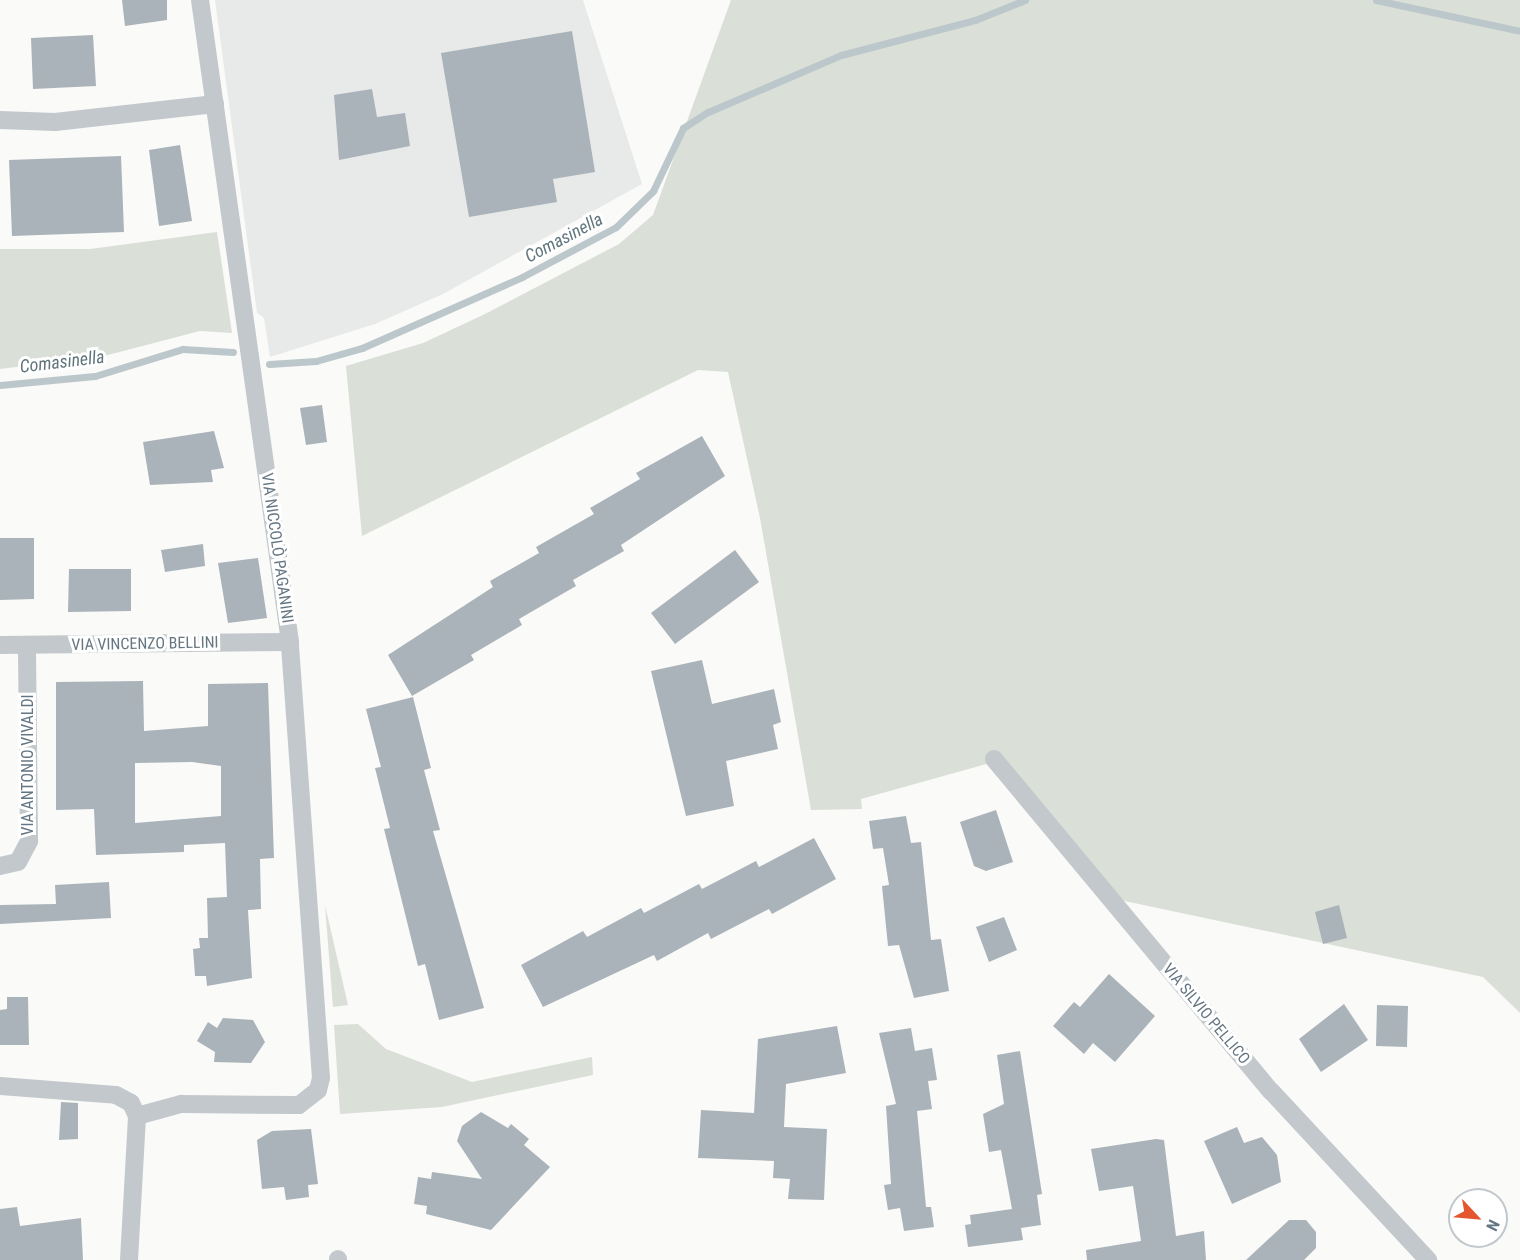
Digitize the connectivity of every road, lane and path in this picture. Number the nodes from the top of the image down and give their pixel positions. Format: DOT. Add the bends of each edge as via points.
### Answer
graph roads {
  1 [pos="200,0"];
  2 [pos="215,104"];
  3 [pos="0,120"];
  4 [pos="290,642"];
  5 [pos="0,645"];
  6 [pos="27,645"];
  7 [pos="994,759"];
  8 [pos="0,866"];
  9 [pos="0,1086"];
  10 [pos="137,1116"];
  11 [pos="129,1260"];
  12 [pos="1428,1260"];
  1 -- 2 [label="street, VIA NICCOLÒ PAGANINI"];
  2 -- 3 [label="street" via="55,122"];
  2 -- 4 [label="street, VIA NICCOLÒ PAGANINI"];
  4 -- 6 [label="street, VIA VINCENZO BELLINI"];
  4 -- 10 [label="street, VIA NICCOLÒ PAGANINI" via="322,1063 313,1096 291,1107 181,1104"];
  5 -- 6 [label="street, VIA VINCENZO BELLINI"];
  6 -- 8 [label="street, VIA ANTONIO VIVALDI" via="29,842 18,862"];
  7 -- 12 [label="street, VIA SILVIO PELLICO" via="1270,1091"];
  9 -- 10 [label="street" via="116,1095 131,1103"];
  10 -- 11 [label="street"];
}
